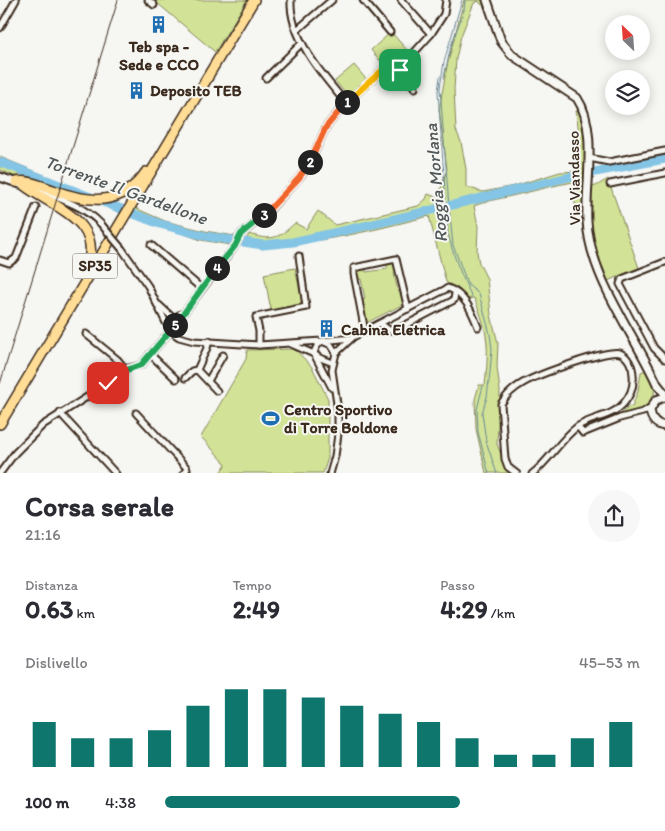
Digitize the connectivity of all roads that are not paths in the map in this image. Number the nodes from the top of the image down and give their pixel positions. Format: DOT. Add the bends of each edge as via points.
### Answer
graph roads {
  1 [pos="16,0"];
  2 [pos="148,0"];
  3 [pos="254,0"];
  4 [pos="291,0"];
  5 [pos="332,0"];
  6 [pos="363,0"];
  7 [pos="401,0"];
  8 [pos="446,0"];
  9 [pos="487,0"];
  10 [pos="154,5"];
  11 [pos="0,28"];
  12 [pos="297,30"];
  13 [pos="390,32"];
  14 [pos="431,34"];
  15 [pos="302,43"];
  16 [pos="394,63"];
  17 [pos="208,77"];
  18 [pos="266,78"];
  19 [pos="415,88"];
  20 [pos="346,103"];
  21 [pos="665,151"];
  22 [pos="589,158"];
  23 [pos="665,173"];
  24 [pos="0,177"];
  25 [pos="20,184"];
  26 [pos="610,184"];
  27 [pos="36,207"];
  28 [pos="151,244"];
  29 [pos="299,256"];
  30 [pos="0,260"];
  31 [pos="665,262"];
  32 [pos="202,289"];
  33 [pos="455,292"];
  34 [pos="158,304"];
  35 [pos="187,309"];
  36 [pos="408,309"];
  37 [pos="65,316"];
  38 [pos="381,324"];
  39 [pos="478,328"];
  40 [pos="170,331"];
  41 [pos="365,332"];
  42 [pos="86,334"];
  43 [pos="353,338"];
  44 [pos="208,341"];
  45 [pos="322,341"];
  46 [pos="288,343"];
  47 [pos="259,345"];
  48 [pos="336,353"];
  49 [pos="150,354"];
  50 [pos="314,354"];
  51 [pos="223,355"];
  52 [pos="665,359"];
  53 [pos="333,363"];
  54 [pos="125,370"];
  55 [pos="197,370"];
  56 [pos="185,378"];
  57 [pos="176,379"];
  58 [pos="208,381"];
  59 [pos="657,384"];
  60 [pos="217,390"];
  61 [pos="335,395"];
  62 [pos="665,396"];
  63 [pos="654,403"];
  64 [pos="60,413"];
  65 [pos="136,413"];
  66 [pos="636,413"];
  67 [pos="652,418"];
  68 [pos="0,424"];
  69 [pos="578,427"];
  70 [pos="663,427"];
  71 [pos="0,473"];
  72 [pos="115,473"];
  73 [pos="184,473"];
  74 [pos="330,473"];
  75 [pos="516,473"];
  76 [pos="533,473"];
  1 -- 11 [label="street"];
  2 -- 10 [label="street"];
  3 -- 17 [label="highway, SP35"];
  4 -- 12 [label="street" via="290,12"];
  5 -- 12 [label="street"];
  6 -- 13 [label="street"];
  7 -- 14 [label="street"];
  8 -- 14 [label="street" via="444,14"];
  9 -- 22 [label="street, Via Viandasso" via="501,41 512,55 577,98 583,106"];
  12 -- 15 [label="street"];
  14 -- 16 [label="street" via="412,56"];
  15 -- 18 [label="street"];
  15 -- 20 [label="street" via="328,83"];
  16 -- 19 [label="street"];
  16 -- 20 [label="street"];
  17 -- 25 [label="highway" via="144,174 129,189 110,198 93,200 26,181"];
  17 -- 37 [label="highway, SP35"];
  20 -- 32 [label="street" via="326,127 309,165 299,178 264,216 241,234"];
  21 -- 22 [label="street" via="609,162"];
  22 -- 59 [label="street, Via Viandasso" via="587,224 596,265"];
  23 -- 26 [label="street"];
  24 -- 25 [label="street"];
  25 -- 34 [label="street, bridge" via="76,205 90,214 122,249"];
  25 -- 37 [label="highway" via="66,210 82,224 90,242 88,267"];
  27 -- 30 [label="street" via="16,258 9,262"];
  28 -- 32 [label="street"];
  29 -- 47 [label="street" via="306,307 256,317"];
  31 -- 52 [label="street" via="622,279 620,284 654,348"];
  32 -- 35 [label="street"];
  33 -- 36 [label="street" via="446,289"];
  33 -- 38 [label="street" via="454,300 396,330 389,330"];
  33 -- 39 [label="street" via="469,306"];
  34 -- 35 [label="street" via="172,318"];
  34 -- 40 [label="street"];
  35 -- 40 [label="street"];
  36 -- 38 [label="street"];
  36 -- 41 [label="street" via="396,259 354,268"];
  37 -- 68 [label="highway, SP35"];
  38 -- 41 [label="street"];
  40 -- 44 [label="street" via="184,339"];
  40 -- 49 [label="street"];
  41 -- 43 [label="street"];
  42 -- 54 [label="street" via="118,360"];
  43 -- 45 [label="street"];
  43 -- 48 [label="street"];
  44 -- 47 [label="street"];
  44 -- 55 [label="street"];
  45 -- 46 [label="street"];
  45 -- 48 [label="street" via="331,345"];
  45 -- 50 [label="street"];
  46 -- 47 [label="street"];
  46 -- 50 [label="street"];
  48 -- 53 [label="street"];
  49 -- 54 [label="street" via="141,365"];
  49 -- 57 [label="street"];
  50 -- 53 [label="street"];
  50 -- 61 [label="street"];
  51 -- 58 [label="street"];
  53 -- 61 [label="street"];
  54 -- 64 [label="street"];
  55 -- 56 [label="street"];
  55 -- 58 [label="street"];
  58 -- 60 [label="street"];
  59 -- 62 [label="street, Via Viandasso"];
  59 -- 63 [label="street"];
  61 -- 74 [label="street" via="338,434"];
  62 -- 63 [label="street"];
  63 -- 66 [label="street" via="647,410"];
  63 -- 67 [label="street"];
  64 -- 71 [label="street" via="36,431"];
  64 -- 72 [label="street"];
  65 -- 73 [label="street" via="186,467"];
  66 -- 67 [label="street"];
  66 -- 69 [label="street" via="583,434"];
  67 -- 70 [label="street"];
  69 -- 75 [label="street" via="619,409 630,395 633,372 622,354 616,352 576,362 522,384 505,397 501,404 505,459"];
  69 -- 76 [label="street"];
}
